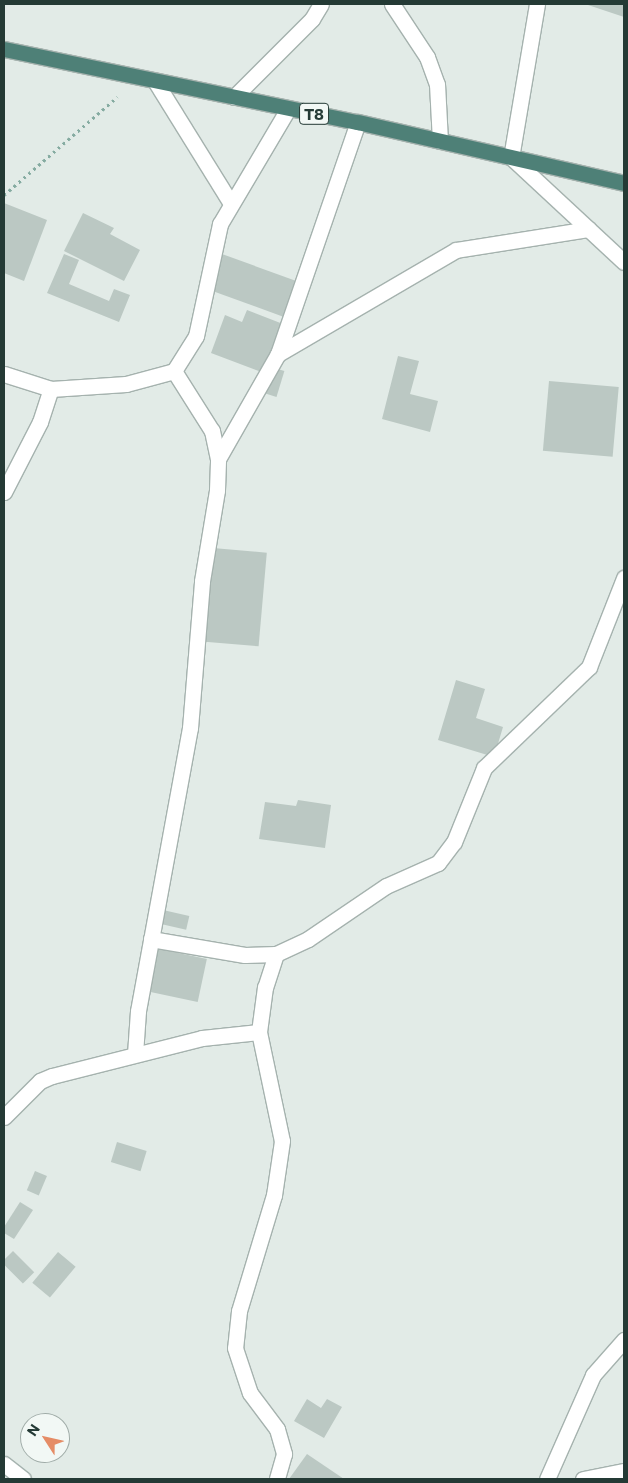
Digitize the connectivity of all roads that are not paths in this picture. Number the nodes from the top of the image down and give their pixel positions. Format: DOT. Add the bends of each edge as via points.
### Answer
graph roads {
  1 [pos="321,4"];
  2 [pos="392,4"];
  3 [pos="537,4"];
  4 [pos="4,49"];
  5 [pos="155,81"];
  6 [pos="234,97"];
  7 [pos="288,109"];
  8 [pos="358,122"];
  9 [pos="440,140"];
  10 [pos="511,157"];
  11 [pos="624,183"];
  12 [pos="230,202"];
  13 [pos="588,228"];
  14 [pos="624,262"];
  15 [pos="278,354"];
  16 [pos="174,371"];
  17 [pos="4,374"];
  18 [pos="51,389"];
  19 [pos="218,459"];
  20 [pos="4,492"];
  21 [pos="624,578"];
  22 [pos="151,939"];
  23 [pos="276,954"];
  24 [pos="259,1032"];
  25 [pos="135,1054"];
  26 [pos="4,1117"];
  27 [pos="624,1340"];
  28 [pos="4,1464"];
  29 [pos="624,1471"];
  30 [pos="23,1479"];
  31 [pos="277,1479"];
  32 [pos="547,1479"];
  33 [pos="583,1479"];
  1 -- 6 [label="street" via="312,19"];
  2 -- 9 [label="street" via="427,57 437,84"];
  3 -- 10 [label="street"];
  4 -- 5 [label="highway, T8"];
  5 -- 6 [label="highway, T8"];
  5 -- 12 [label="street"];
  6 -- 7 [label="highway, T8"];
  7 -- 8 [label="highway, T8"];
  7 -- 12 [label="street"];
  8 -- 9 [label="highway, T8"];
  8 -- 15 [label="street"];
  9 -- 10 [label="highway, T8"];
  10 -- 11 [label="highway, T8"];
  10 -- 13 [label="street"];
  12 -- 16 [label="street" via="211,258 196,336"];
  13 -- 14 [label="street"];
  13 -- 15 [label="street" via="456,250"];
  15 -- 19 [label="street"];
  16 -- 18 [label="street" via="126,384"];
  16 -- 19 [label="street" via="212,431"];
  17 -- 18 [label="street"];
  18 -- 20 [label="street" via="40,422"];
  19 -- 22 [label="street" via="202,580 190,728"];
  21 -- 23 [label="street" via="589,667 484,768 448,853"];
  22 -- 23 [label="street" via="245,955"];
  22 -- 25 [label="street"];
  23 -- 24 [label="street" via="264,988"];
  24 -- 25 [label="street" via="202,1038"];
  24 -- 31 [label="street" via="282,1141 274,1195 239,1311 235,1348 250,1393 277,1429 284,1454"];
  25 -- 26 [label="street" via="40,1081"];
  27 -- 32 [label="street" via="593,1375"];
  28 -- 30 [label="street"];
  29 -- 33 [label="street"];
}
